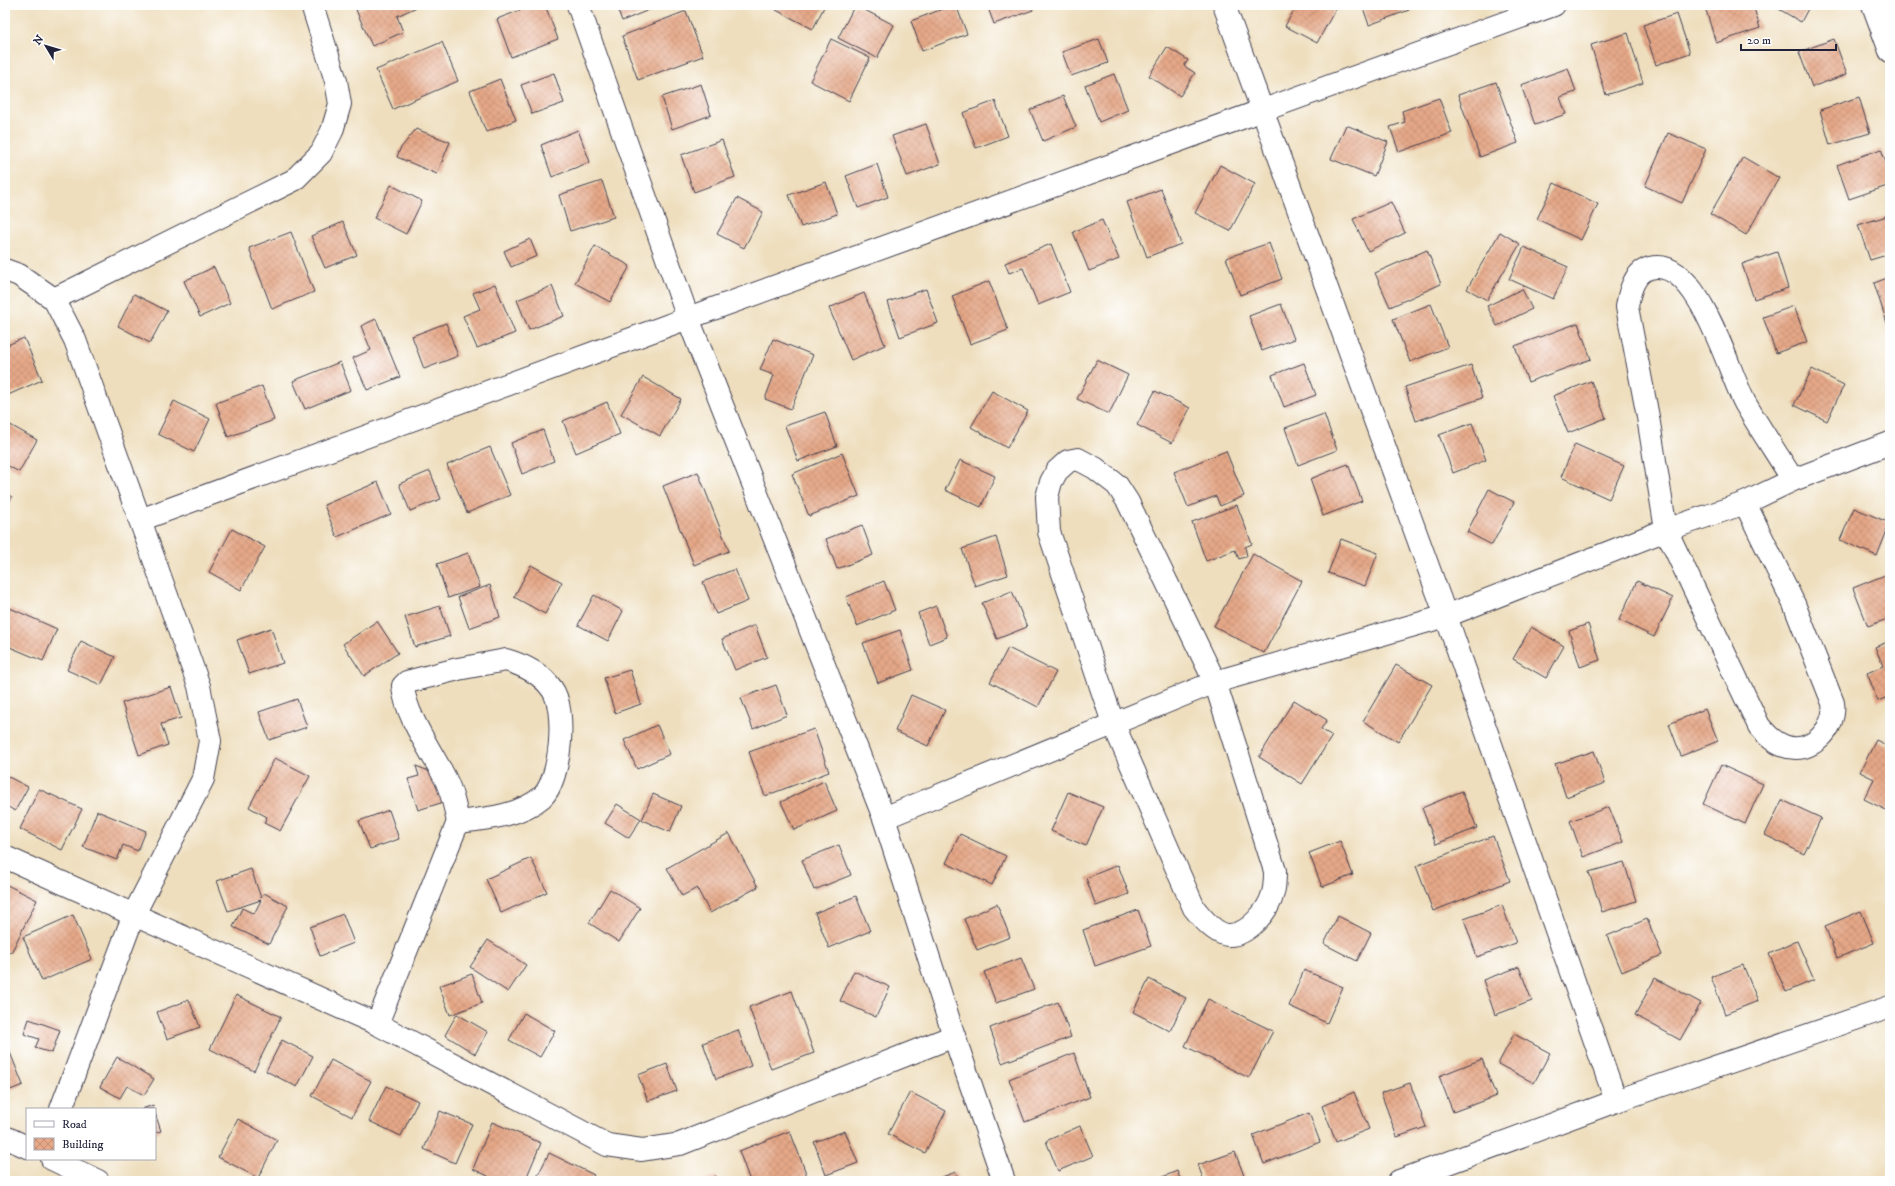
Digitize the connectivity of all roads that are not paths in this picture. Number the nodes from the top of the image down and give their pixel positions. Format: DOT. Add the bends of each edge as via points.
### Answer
graph roads {
  1 [pos="312,5"];
  2 [pos="578,5"];
  3 [pos="1224,5"];
  4 [pos="1554,5"];
  5 [pos="1873,5"];
  6 [pos="1890,51"];
  7 [pos="1262,111"];
  8 [pos="5,270"];
  9 [pos="54,299"];
  10 [pos="688,318"];
  11 [pos="1890,443"];
  12 [pos="1793,480"];
  13 [pos="1744,503"];
  14 [pos="140,520"];
  15 [pos="1666,530"];
  16 [pos="1446,616"];
  17 [pos="1215,682"];
  18 [pos="1113,723"];
  19 [pos="884,818"];
  20 [pos="458,822"];
  21 [pos="5,857"];
  22 [pos="134,914"];
  23 [pos="1890,1007"];
  24 [pos="377,1024"];
  25 [pos="954,1036"];
  26 [pos="1616,1101"];
  27 [pos="61,1108"];
  28 [pos="5,1138"];
  29 [pos="26,1148"];
  30 [pos="54,1160"];
  31 [pos="98,1181"];
  32 [pos="1004,1181"];
  33 [pos="1399,1181"];
  1 -- 9 [label="street" via="336,81 340,104 332,131 321,153 294,180"];
  2 -- 10 [label="street"];
  3 -- 7 [label="street"];
  4 -- 7 [label="street"];
  5 -- 6 [label="street"];
  7 -- 10 [label="street"];
  7 -- 16 [label="street"];
  8 -- 9 [label="street" via="19,275"];
  9 -- 14 [label="street" via="75,340"];
  10 -- 14 [label="street"];
  10 -- 19 [label="street"];
  11 -- 12 [label="street"];
  12 -- 13 [label="street"];
  12 -- 15 [label="street" via="1744,402 1696,294 1682,277 1670,269 1649,268 1633,284 1627,307"];
  13 -- 15 [label="street"];
  13 -- 15 [label="street" via="1794,604 1833,703 1831,724 1819,740 1807,745 1785,746 1775,741 1760,726"];
  14 -- 22 [label="street" via="199,686 210,741 203,779"];
  15 -- 16 [label="street"];
  16 -- 17 [label="street"];
  16 -- 26 [label="street"];
  17 -- 18 [label="street"];
  17 -- 18 [label="street" via="1276,871 1273,893 1267,906 1256,922 1245,930 1228,935 1202,920 1194,908"];
  17 -- 18 [label="street" via="1128,502 1117,485 1078,459 1068,461 1057,470 1051,482 1047,497 1049,532"];
  18 -- 19 [label="street"];
  19 -- 25 [label="street"];
  20 -- 20 [label="street" via="494,818 531,804 543,796 555,775 560,725 558,701 553,689 518,663 506,660 492,662 407,682 403,686 406,703 446,779"];
  20 -- 24 [label="street"];
  21 -- 22 [label="street"];
  22 -- 24 [label="street"];
  22 -- 27 [label="street"];
  23 -- 26 [label="street"];
  24 -- 25 [label="street" via="607,1145 642,1150 680,1144"];
  25 -- 32 [label="street"];
  26 -- 33 [label="street"];
  28 -- 29 [label="street"];
  30 -- 31 [label="street"];
}
